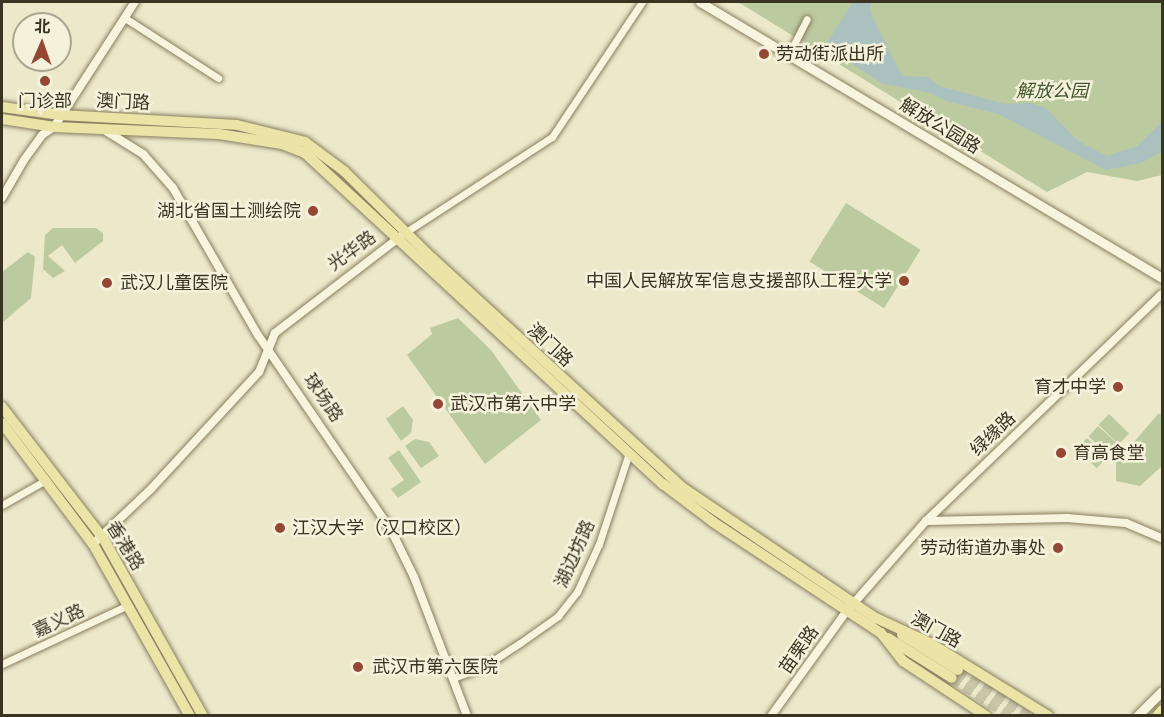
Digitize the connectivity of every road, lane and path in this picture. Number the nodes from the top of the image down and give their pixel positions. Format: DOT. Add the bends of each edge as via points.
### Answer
graph roads {
  1 [pos="135,2"];
  2 [pos="642,2"];
  3 [pos="700,2"];
  4 [pos="125,18"];
  5 [pos="807,19"];
  6 [pos="789,54"];
  7 [pos="218,78"];
  8 [pos="2,107"];
  9 [pos="60,115"];
  10 [pos="2,119"];
  11 [pos="54,127"];
  12 [pos="106,130"];
  13 [pos="2,198"];
  14 [pos="403,235"];
  15 [pos="1162,278"];
  16 [pos="1162,294"];
  17 [pos="268,352"];
  18 [pos="2,406"];
  19 [pos="2,423"];
  20 [pos="629,453"];
  21 [pos="46,480"];
  22 [pos="2,506"];
  23 [pos="926,521"];
  24 [pos="1162,538"];
  25 [pos="98,541"];
  26 [pos="128,605"];
  27 [pos="850,608"];
  28 [pos="876,618"];
  29 [pos="880,633"];
  30 [pos="2,664"];
  31 [pos="453,678"];
  32 [pos="1162,691"];
  33 [pos="1162,710"];
  34 [pos="190,716"];
  35 [pos="203,716"];
  36 [pos="467,716"];
  37 [pos="771,716"];
  38 [pos="987,716"];
  39 [pos="1048,716"];
  40 [pos="1137,716"];
  41 [pos="1157,716"];
  1 -- 4 [label="street"];
  2 -- 14 [label="street, 光华路" via="552,137"];
  3 -- 6 [label="main road, 解放公园路"];
  4 -- 7 [label="street"];
  4 -- 9 [label="street"];
  5 -- 6 [label="street"];
  6 -- 15 [label="main road, 解放公园路"];
  8 -- 9 [label="main road, 澳门路"];
  9 -- 11 [label="street"];
  9 -- 14 [label="main road, 澳门路" via="237,125 282,134 324,154"];
  10 -- 11 [label="main road, 澳门路"];
  11 -- 12 [label="main road, 澳门路"];
  11 -- 13 [label="street" via="30,151"];
  12 -- 14 [label="main road, 澳门路" via="219,134 282,144 326,168"];
  12 -- 17 [label="street, 球场路" via="143,154 174,188"];
  14 -- 17 [label="street, 光华路" via="275,333"];
  14 -- 20 [label="main road, 澳门路"];
  14 -- 27 [label="main road, 澳门路" via="683,488"];
  16 -- 23 [label="street, 绿缘路"];
  17 -- 25 [label="street, 光华路" via="259,372"];
  17 -- 31 [label="street, 球场路" via="391,530"];
  18 -- 25 [label="main road, 香港路"];
  19 -- 21 [label="main road, 香港路"];
  20 -- 27 [label="main road, 澳门路" via="713,522"];
  20 -- 31 [label="street, 湖边坊路" via="599,544 578,592 558,616 520,643 483,667"];
  21 -- 22 [label="street"];
  21 -- 25 [label="main road, 香港路"];
  23 -- 24 [label="street" via="1067,518 1126,523"];
  23 -- 27 [label="street, 绿缘路"];
  25 -- 26 [label="main road, 香港路"];
  25 -- 35 [label="main road, 香港路"];
  26 -- 30 [label="street, 嘉义路"];
  26 -- 34 [label="main road, 香港路"];
  27 -- 28 [label="main road, 澳门路"];
  27 -- 29 [label="main road, 澳门路"];
  27 -- 37 [label="street, 苗栗路"];
  28 -- 29 [label="main road" via="955,674"];
  28 -- 39 [label="main road, 澳门路" via="930,643"];
  29 -- 38 [label="main road, 澳门路" via="911,667"];
  31 -- 36 [label="street, 球场路"];
  32 -- 40 [label="main road"];
  33 -- 41 [label="main road"];
}
